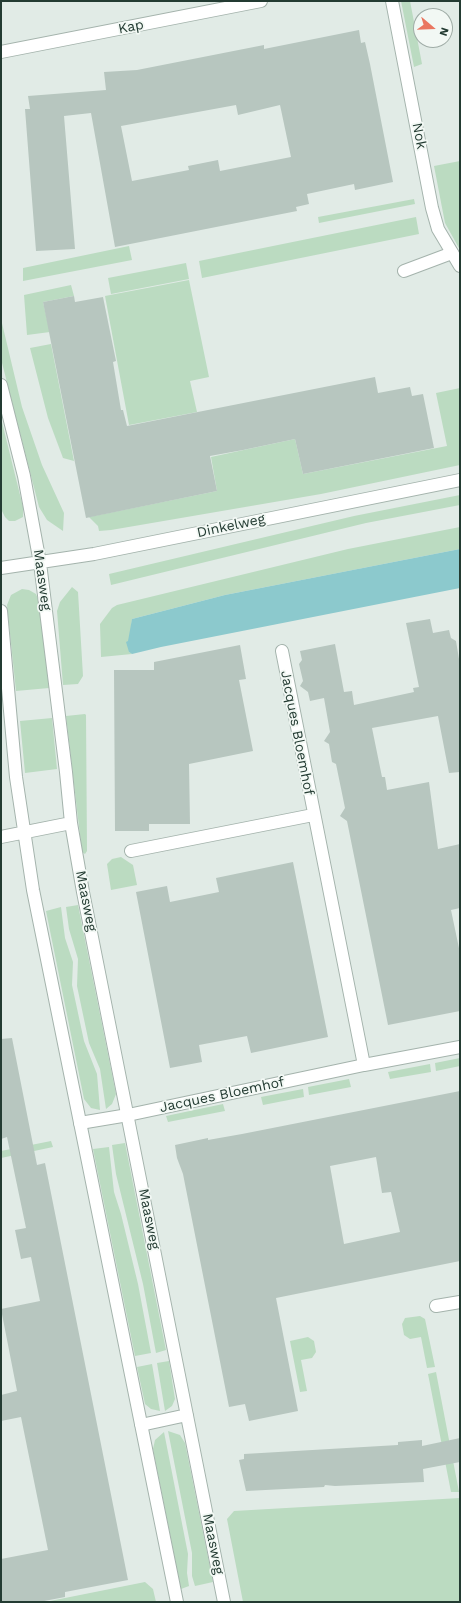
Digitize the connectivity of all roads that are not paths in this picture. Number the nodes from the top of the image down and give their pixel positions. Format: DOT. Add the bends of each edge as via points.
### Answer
graph roads {
  1 [pos="261,1"];
  2 [pos="392,1"];
  3 [pos="1,52"];
  4 [pos="452,253"];
  5 [pos="460,266"];
  6 [pos="404,271"];
  7 [pos="1,385"];
  8 [pos="3,398"];
  9 [pos="460,480"];
  10 [pos="40,563"];
  11 [pos="1,568"];
  12 [pos="1,611"];
  13 [pos="282,652"];
  14 [pos="313,815"];
  15 [pos="71,823"];
  16 [pos="24,833"];
  17 [pos="1,837"];
  18 [pos="130,851"];
  19 [pos="460,1047"];
  20 [pos="364,1065"];
  21 [pos="128,1115"];
  22 [pos="80,1123"];
  23 [pos="460,1302"];
  24 [pos="436,1306"];
  25 [pos="187,1415"];
  26 [pos="141,1425"];
  27 [pos="176,1602"];
  28 [pos="224,1602"];
  1 -- 3 [label="street, Kap"];
  2 -- 4 [label="street, Nok" via="432,208 438,229"];
  4 -- 5 [label="street, Nok"];
  4 -- 6 [label="street"];
  7 -- 8 [label="street, Maasweg"];
  8 -- 10 [label="street, Maasweg" via="24,476"];
  9 -- 10 [label="street, Dinkelweg"];
  10 -- 11 [label="street, Dinkelweg"];
  10 -- 15 [label="street, Maasweg"];
  12 -- 16 [label="street" via="16,777"];
  13 -- 14 [label="street, Jacques Bloemhof"];
  14 -- 18 [label="street, Jacques Bloemhof"];
  14 -- 20 [label="street, Jacques Bloemhof"];
  15 -- 16 [label="street"];
  15 -- 21 [label="street, Maasweg"];
  16 -- 17 [label="street"];
  16 -- 22 [label="street"];
  19 -- 20 [label="street, Jacques Bloemhof"];
  20 -- 21 [label="street, Jacques Bloemhof"];
  21 -- 22 [label="street, Jacques Bloemhof"];
  21 -- 25 [label="street, Maasweg"];
  22 -- 26 [label="street"];
  23 -- 24 [label="street"];
  25 -- 26 [label="street"];
  25 -- 28 [label="street, Maasweg"];
  26 -- 27 [label="street"];
}
